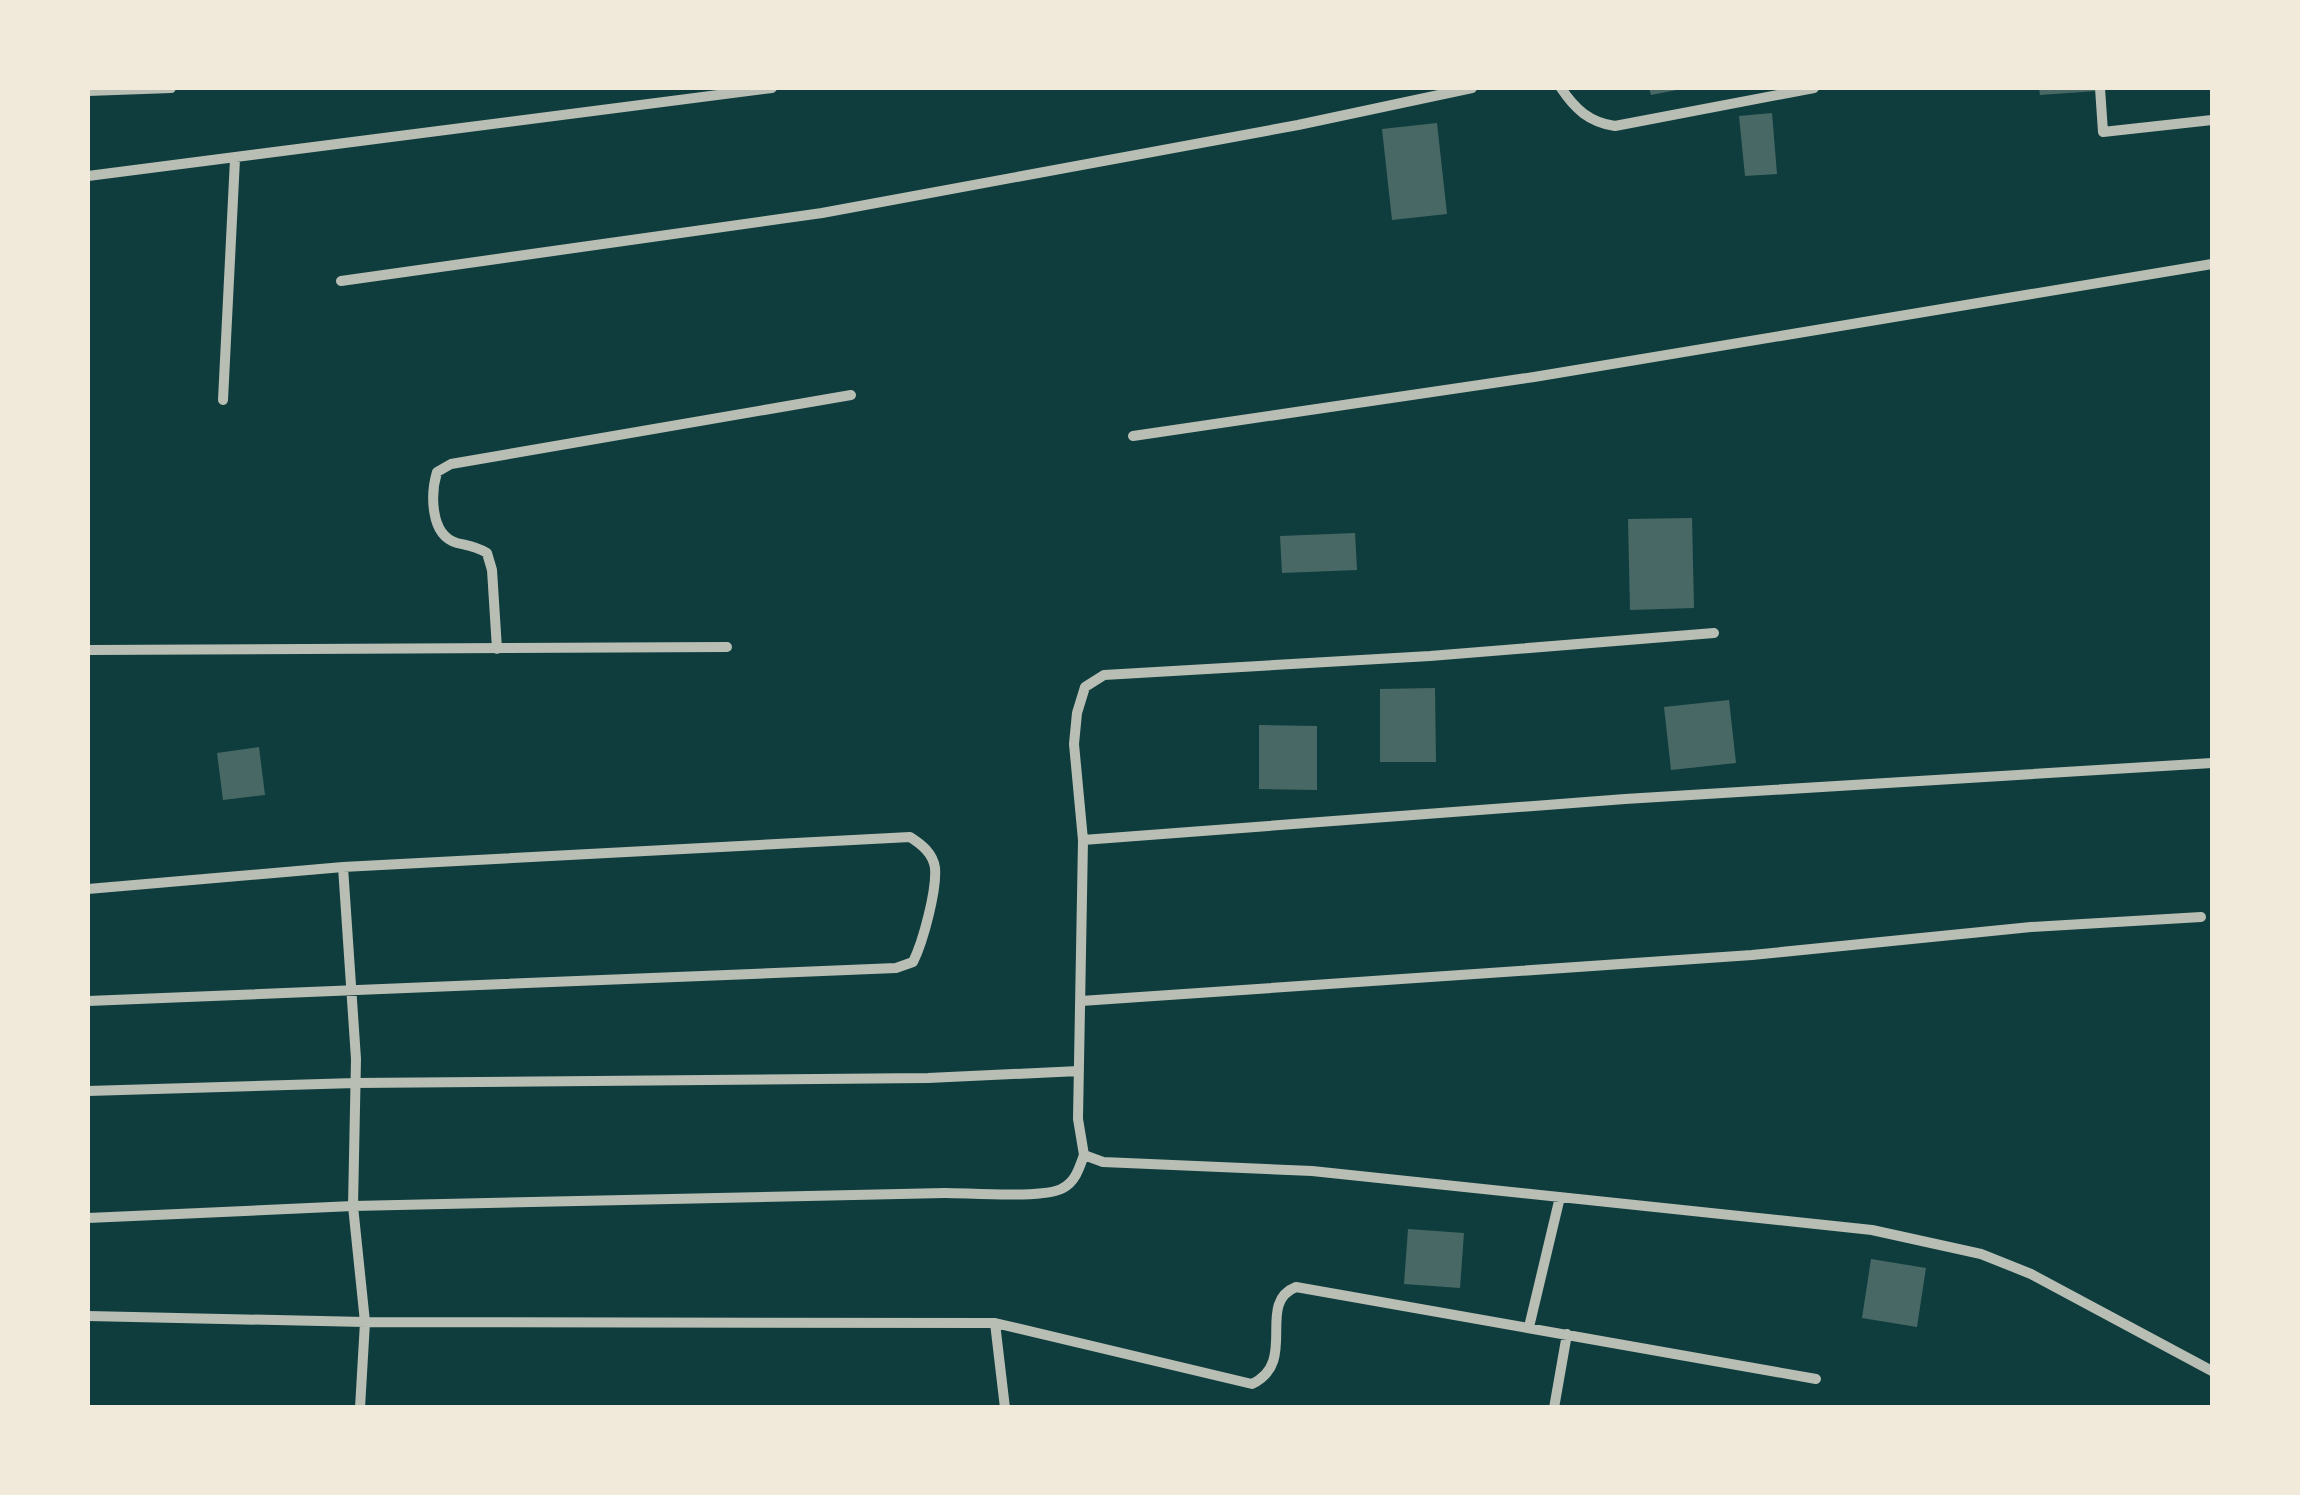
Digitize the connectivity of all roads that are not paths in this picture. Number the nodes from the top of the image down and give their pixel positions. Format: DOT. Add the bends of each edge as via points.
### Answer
graph roads {
  1 [pos="170,88"];
  2 [pos="772,88"];
  3 [pos="1472,88"];
  4 [pos="1561,88"];
  5 [pos="1814,88"];
  6 [pos="2100,88"];
  7 [pos="88,91"];
  8 [pos="2212,120"];
  9 [pos="234,159"];
  10 [pos="88,176"];
  11 [pos="2212,264"];
  12 [pos="341,281"];
  13 [pos="851,395"];
  14 [pos="224,400"];
  15 [pos="1133,436"];
  16 [pos="1714,633"];
  17 [pos="726,648"];
  18 [pos="497,649"];
  19 [pos="88,650"];
  20 [pos="2212,764"];
  21 [pos="1083,840"];
  22 [pos="343,867"];
  23 [pos="88,889"];
  24 [pos="2202,917"];
  25 [pos="351,988"];
  26 [pos="88,1001"];
  27 [pos="1081,1001"];
  28 [pos="1079,1071"];
  29 [pos="356,1083"];
  30 [pos="88,1092"];
  31 [pos="1084,1156"];
  32 [pos="1560,1197"];
  33 [pos="353,1206"];
  34 [pos="88,1218"];
  35 [pos="88,1316"];
  36 [pos="365,1322"];
  37 [pos="995,1324"];
  38 [pos="1529,1327"];
  39 [pos="1567,1334"];
  40 [pos="2212,1371"];
  41 [pos="1816,1379"];
  42 [pos="360,1408"];
  43 [pos="1005,1408"];
  44 [pos="1554,1408"];
  1 -- 7 [label="street"];
  2 -- 9 [label="street"];
  3 -- 12 [label="street" via="822,213"];
  4 -- 5 [label="street" via="1580,112 1615,126"];
  6 -- 8 [label="street" via="2104,132"];
  9 -- 10 [label="street"];
  9 -- 14 [label="street"];
  11 -- 15 [label="street"];
  13 -- 18 [label="street" via="451,464 437,472 431,490 438,525 455,542 487,553"];
  16 -- 21 [label="street" via="1104,675 1085,686 1077,713"];
  17 -- 18 [label="street"];
  18 -- 19 [label="street"];
  20 -- 21 [label="street" via="1625,798"];
  21 -- 27 [label="street"];
  22 -- 23 [label="street"];
  22 -- 25 [label="street"];
  22 -- 25 [label="street" via="910,837 925,847 935,867 924,940 913,962 896,968"];
  24 -- 27 [label="street"];
  25 -- 26 [label="street"];
  25 -- 29 [label="street"];
  27 -- 28 [label="street"];
  28 -- 29 [label="street"];
  28 -- 31 [label="street"];
  29 -- 30 [label="street"];
  29 -- 33 [label="street"];
  31 -- 32 [label="street"];
  31 -- 33 [label="street" via="1076,1178 1062,1190 1038,1194"];
  32 -- 38 [label="street"];
  32 -- 40 [label="street" via="1872,1230 1981,1254 2032,1274"];
  33 -- 34 [label="street"];
  33 -- 36 [label="street"];
  35 -- 36 [label="street"];
  36 -- 37 [label="street"];
  36 -- 42 [label="street"];
  37 -- 38 [label="street" via="1252,1384 1272,1367 1278,1302 1296,1287"];
  37 -- 43 [label="street"];
  38 -- 39 [label="street"];
  39 -- 41 [label="street"];
  39 -- 44 [label="street"];
}
